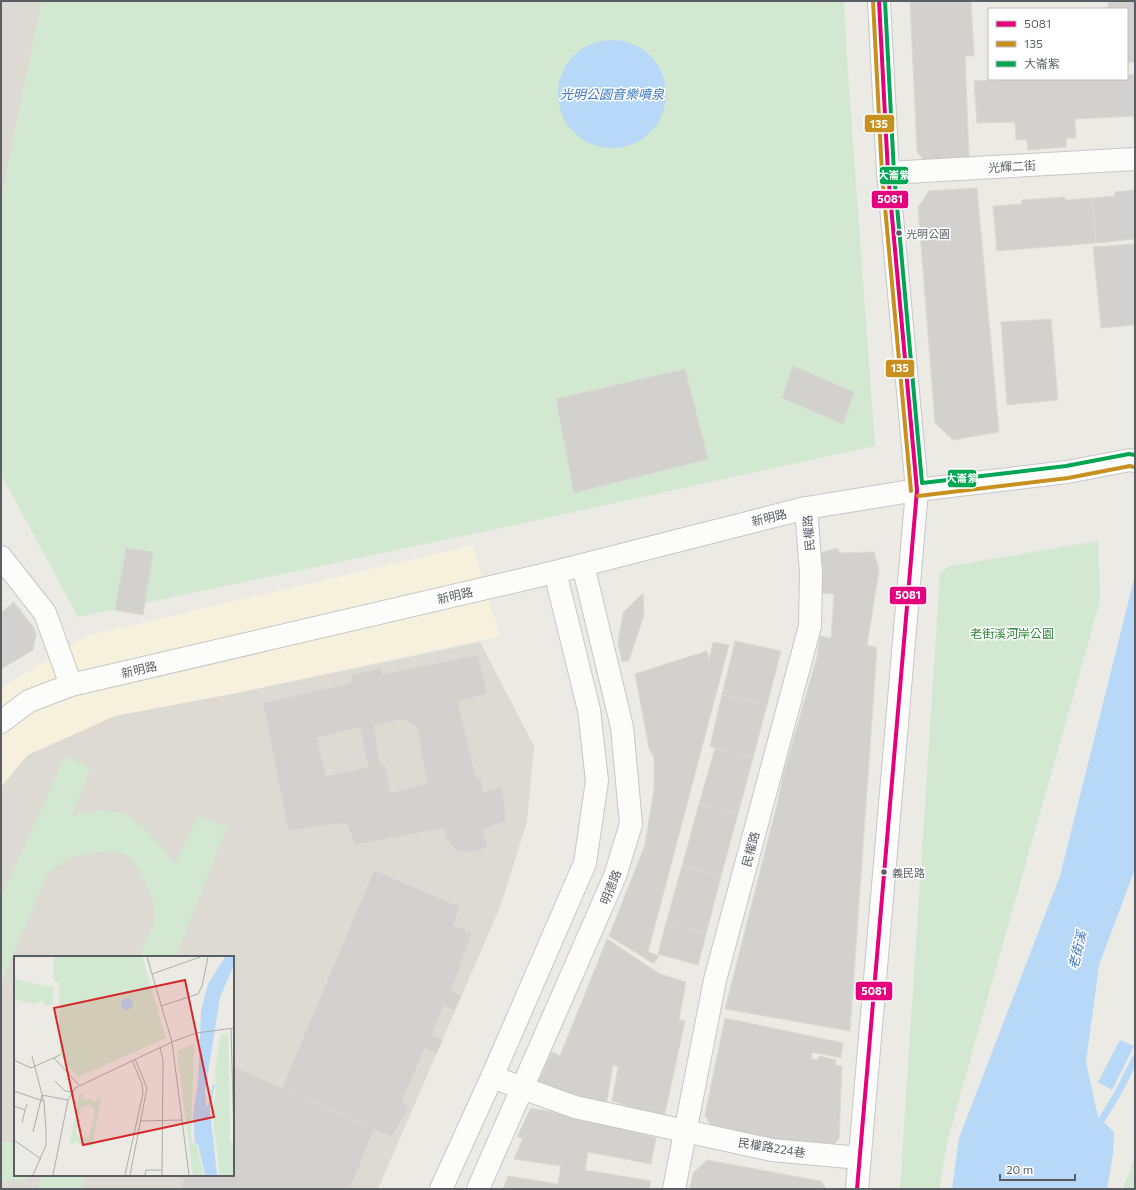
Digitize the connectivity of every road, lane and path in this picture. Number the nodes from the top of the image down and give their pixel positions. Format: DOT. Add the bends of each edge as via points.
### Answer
graph roads {
  1 [pos="879,1"];
  2 [pos="1135,159"];
  3 [pos="888,173"];
  4 [pos="1133,460"];
  5 [pos="917,490"];
  6 [pos="806,508"];
  7 [pos="1,557"];
  8 [pos="583,565"];
  9 [pos="555,572"];
  10 [pos="71,685"];
  11 [pos="1,722"];
  12 [pos="492,1077"];
  13 [pos="522,1088"];
  14 [pos="686,1131"];
  15 [pos="860,1158"];
  16 [pos="441,1189"];
  17 [pos="478,1189"];
  18 [pos="674,1189"];
  19 [pos="857,1189"];
  1 -- 3 [label="street"];
  2 -- 3 [label="street, 光輝二街"];
  3 -- 5 [label="street"];
  4 -- 5 [label="street, 新明路" via="1067,472"];
  5 -- 6 [label="street, 新明路"];
  5 -- 15 [label="street"];
  6 -- 8 [label="street, 新明路"];
  6 -- 14 [label="street, 民權路" via="811,573 810,626 715,980"];
  7 -- 10 [label="street" via="45,613"];
  8 -- 9 [label="street, 新明路"];
  8 -- 13 [label="street, 明德路" via="622,727 631,824 615,876"];
  9 -- 10 [label="street, 新明路"];
  9 -- 12 [label="street" via="589,710 597,782 585,863"];
  10 -- 11 [label="street, 新明路" via="29,701"];
  12 -- 13 [label="street, 民權路224巷"];
  12 -- 16 [label="street"];
  13 -- 14 [label="street, 民權路224巷" via="575,1107"];
  13 -- 17 [label="street, 明德路"];
  14 -- 15 [label="street, 民權路224巷" via="772,1150"];
  14 -- 18 [label="street, 民權路"];
  15 -- 19 [label="street"];
}
